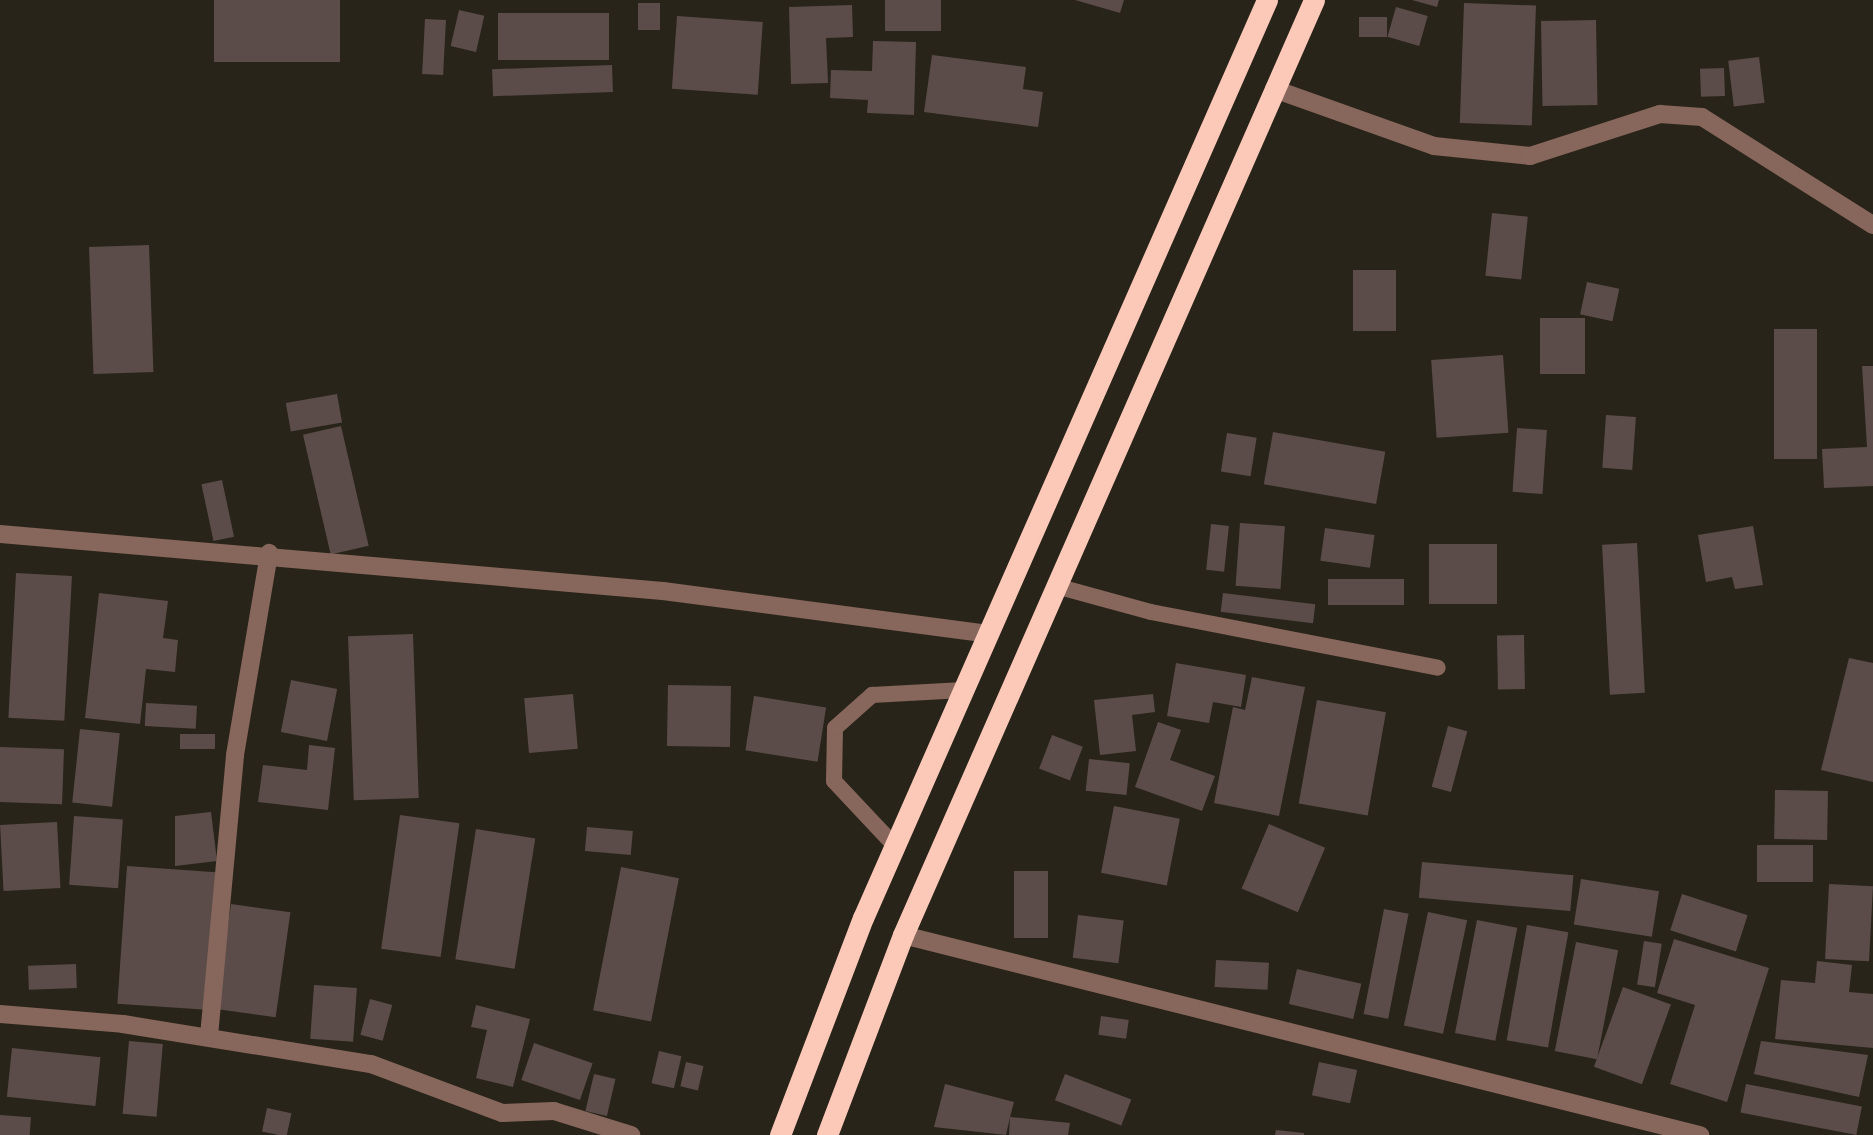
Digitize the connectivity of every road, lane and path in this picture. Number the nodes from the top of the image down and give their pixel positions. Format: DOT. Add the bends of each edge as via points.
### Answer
graph roads {
  1 [pos="1267,0"];
  2 [pos="1314,0"];
  3 [pos="1275,89"];
  4 [pos="1873,225"];
  5 [pos="0,534"];
  6 [pos="269,553"];
  7 [pos="1056,586"];
  8 [pos="988,634"];
  9 [pos="1437,668"];
  10 [pos="963,690"];
  11 [pos="895,846"];
  12 [pos="903,935"];
  13 [pos="0,1014"];
  14 [pos="209,1037"];
  15 [pos="631,1135"];
  16 [pos="780,1135"];
  17 [pos="827,1135"];
  18 [pos="1700,1135"];
  1 -- 8 [label="highway"];
  2 -- 3 [label="highway"];
  3 -- 4 [label="street" via="1434,146 1530,156 1660,114 1702,117"];
  3 -- 7 [label="highway"];
  5 -- 6 [label="street"];
  6 -- 8 [label="street" via="663,591"];
  6 -- 14 [label="street" via="234,755"];
  7 -- 9 [label="lane" via="1151,612"];
  7 -- 12 [label="highway"];
  8 -- 10 [label="highway"];
  10 -- 11 [label="highway"];
  10 -- 11 [label="lane" via="872,695 835,728 834,781"];
  11 -- 16 [label="highway"];
  12 -- 17 [label="highway"];
  12 -- 18 [label="street"];
  13 -- 14 [label="street"];
  14 -- 15 [label="street" via="371,1064 502,1113 554,1111"];
}
